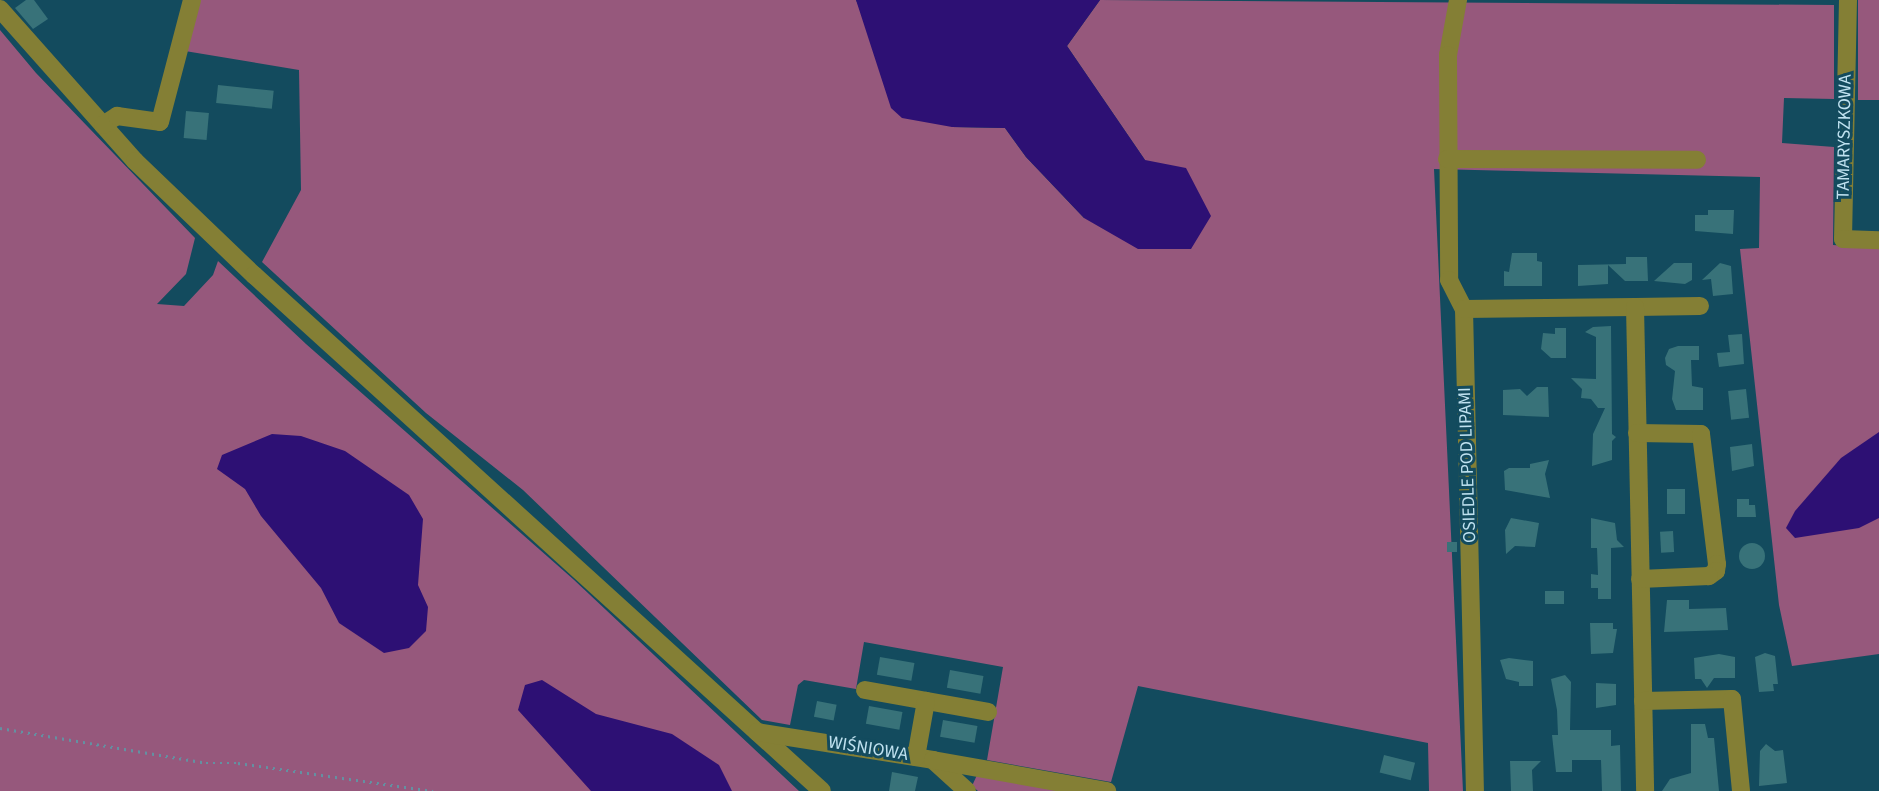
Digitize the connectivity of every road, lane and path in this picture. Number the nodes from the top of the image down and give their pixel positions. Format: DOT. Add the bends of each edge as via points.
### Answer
graph roads {
  1 [pos="191,0"];
  2 [pos="1458,0"];
  3 [pos="1848,0"];
  4 [pos="0,9"];
  5 [pos="103,125"];
  6 [pos="1447,159"];
  7 [pos="1697,160"];
  8 [pos="1879,240"];
  9 [pos="1700,306"];
  10 [pos="1635,307"];
  11 [pos="1464,309"];
  12 [pos="1637,433"];
  13 [pos="1640,579"];
  14 [pos="865,690"];
  15 [pos="926,701"];
  16 [pos="1643,701"];
  17 [pos="988,712"];
  18 [pos="0,728"];
  19 [pos="757,732"];
  20 [pos="924,758"];
  21 [pos="433,791"];
  22 [pos="822,791"];
  23 [pos="967,791"];
  24 [pos="1107,791"];
  25 [pos="1475,791"];
  26 [pos="1645,791"];
  27 [pos="1741,791"];
  1 -- 5 [label="street" via="160,122 117,117"];
  2 -- 6 [label="street" via="1448,55"];
  3 -- 8 [label="street, TAMARYSZKOWA" via="1843,239"];
  4 -- 5 [label="street"];
  5 -- 19 [label="street" via="264,284"];
  6 -- 7 [label="street"];
  6 -- 11 [label="street" via="1449,280"];
  9 -- 10 [label="street"];
  10 -- 11 [label="street"];
  10 -- 12 [label="street"];
  11 -- 25 [label="street, OSIEDLE POD LIPAMI"];
  12 -- 13 [label="street"];
  12 -- 13 [label="street" via="1702,435 1717,564 1716,572 1709,576"];
  13 -- 16 [label="street"];
  14 -- 15 [label="street"];
  15 -- 17 [label="street"];
  15 -- 20 [label="street"];
  16 -- 26 [label="street"];
  16 -- 27 [label="street" via="1732,699"];
  18 -- 21 [label="path" via="206,763 239,763"];
  19 -- 20 [label="street, WIŚNIOWA"];
  19 -- 22 [label="street"];
  20 -- 23 [label="street, WIŚNIOWA"];
  20 -- 24 [label="street"];
}
